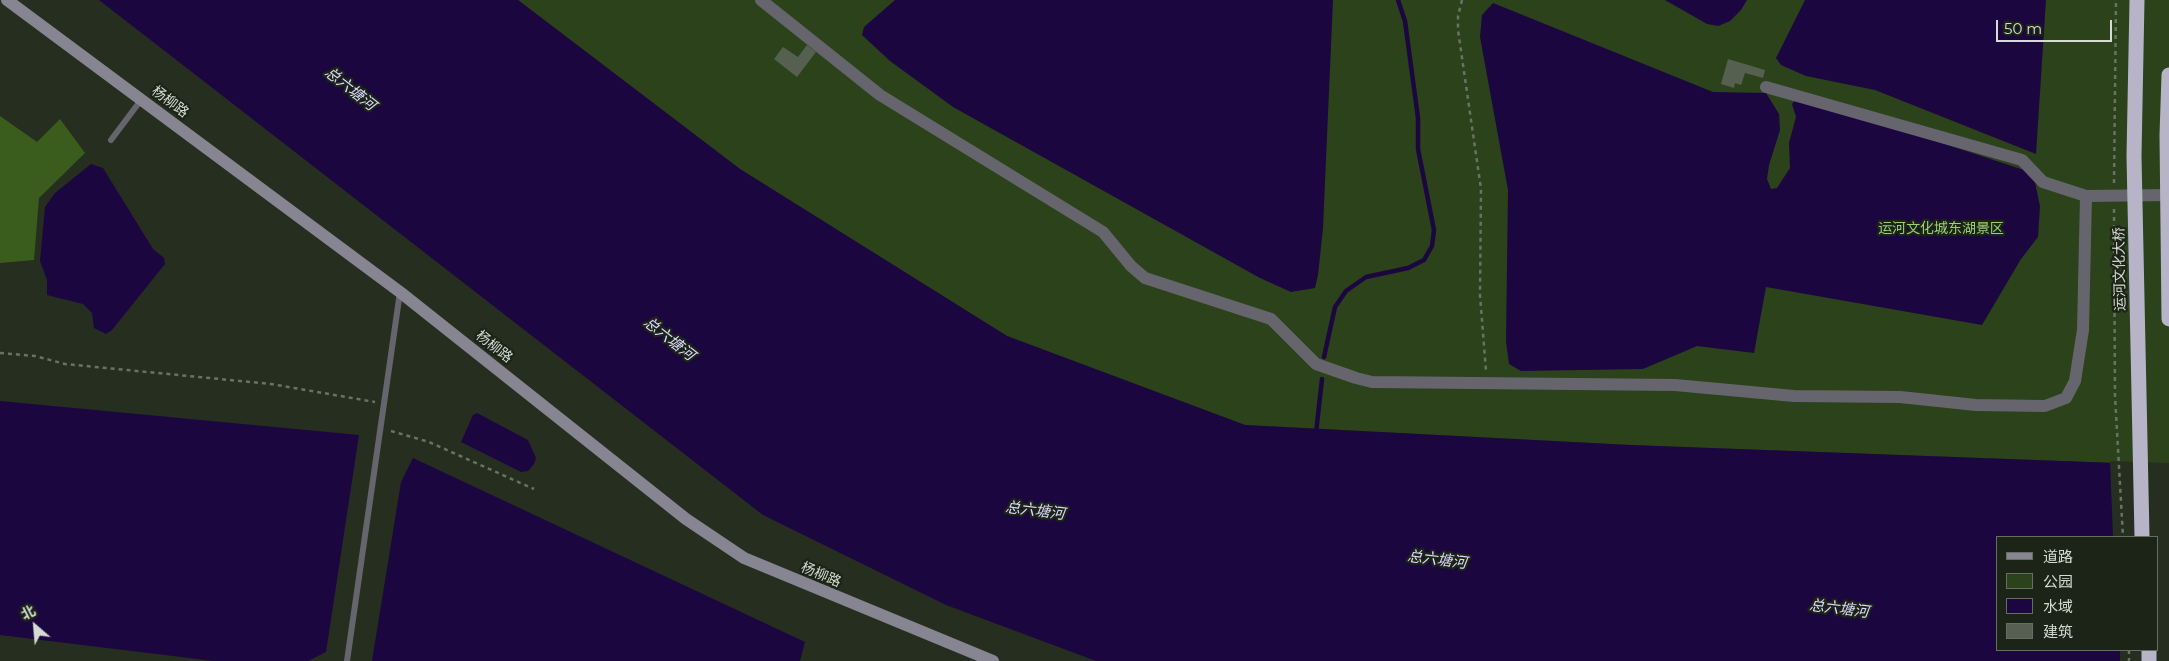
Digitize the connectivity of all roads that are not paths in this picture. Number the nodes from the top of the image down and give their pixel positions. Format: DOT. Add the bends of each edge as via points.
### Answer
graph roads {
  1 [pos="7,0"];
  2 [pos="760,0"];
  3 [pos="2137,0"];
  4 [pos="2169,75"];
  5 [pos="1766,87"];
  6 [pos="141,100"];
  7 [pos="111,140"];
  8 [pos="2169,195"];
  9 [pos="2086,196"];
  10 [pos="400,292"];
  11 [pos="2169,319"];
  12 [pos="2142,536"];
  13 [pos="347,661"];
  14 [pos="993,661"];
  1 -- 6 [label="street, 杨柳路"];
  2 -- 9 [label="street" via="880,96 1103,232 1145,278 1271,319 1316,364 1372,382 1675,385 1794,396 1900,397 1976,405 2045,406 2066,398 2075,380 2083,330"];
  3 -- 12 [label="highway, 运河文化大桥" via="2134,156"];
  4 -- 11 [label="highway"];
  5 -- 9 [label="street" via="2022,160 2043,182"];
  6 -- 7 [label="lane"];
  6 -- 10 [label="street, 杨柳路"];
  8 -- 9 [label="street"];
  10 -- 13 [label="lane"];
  10 -- 14 [label="street, 杨柳路" via="686,519 744,558"];
}
